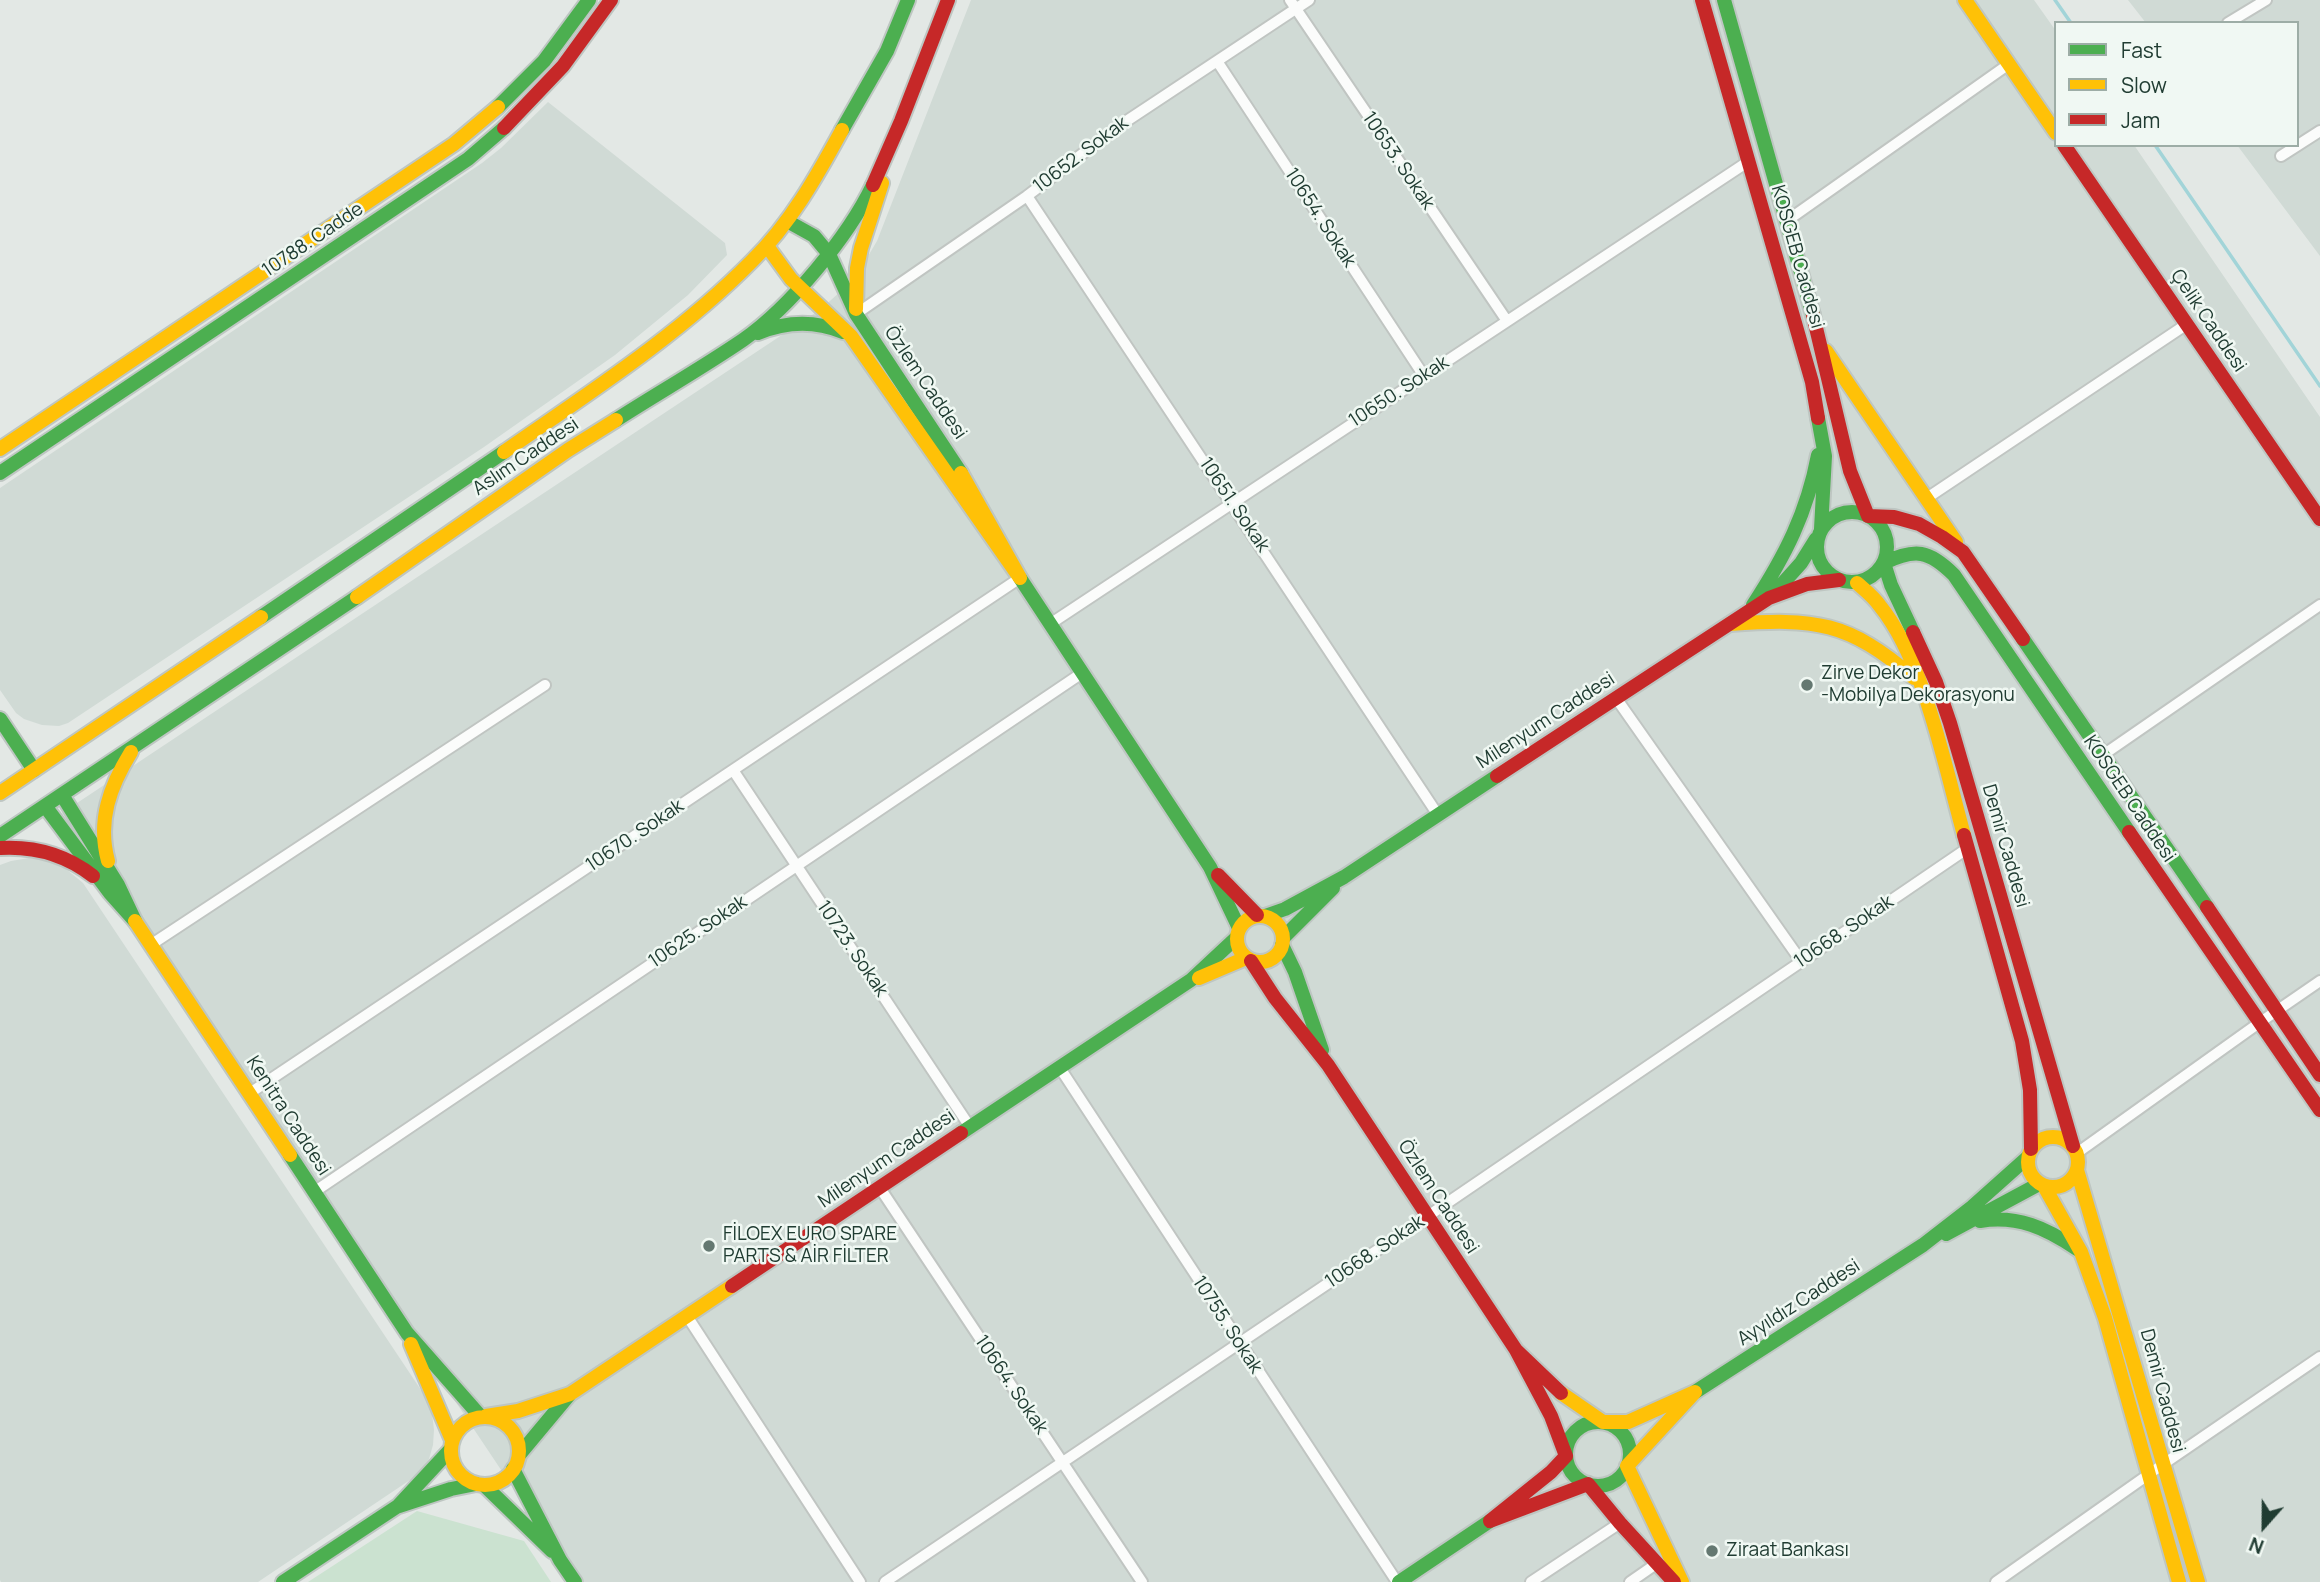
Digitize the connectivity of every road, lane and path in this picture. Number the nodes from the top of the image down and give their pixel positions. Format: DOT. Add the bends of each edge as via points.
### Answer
graph roads {
  1 [pos="589,0"];
  2 [pos="611,0"];
  3 [pos="908,0"];
  4 [pos="948,0"];
  5 [pos="1309,0"];
  6 [pos="1702,0"];
  7 [pos="1724,0"];
  8 [pos="1965,0"];
  9 [pos="2266,0"];
  10 [pos="1293,4"];
  11 [pos="2231,21"];
  12 [pos="1217,61"];
  13 [pos="2008,64"];
  14 [pos="2054,130"];
  15 [pos="2320,131"];
  16 [pos="2299,144"];
  17 [pos="2065,147"];
  18 [pos="2295,147"];
  19 [pos="890,149"];
  20 [pos="2281,156"];
  21 [pos="1749,161"];
  22 [pos="1027,196"];
  23 [pos="788,220"];
  24 [pos="1788,220"];
  25 [pos="767,246"];
  26 [pos="829,254"];
  27 [pos="800,287"];
  28 [pos="856,314"];
  29 [pos="1507,321"];
  30 [pos="2187,324"];
  31 [pos="851,335"];
  32 [pos="744,339"];
  33 [pos="1822,345"];
  34 [pos="1424,376"];
  35 [pos="1822,430"];
  36 [pos="0,449"];
  37 [pos="0,473"];
  38 [pos="1927,498"];
  39 [pos="1232,503"];
  40 [pos="1868,516"];
  41 [pos="2320,519"];
  42 [pos="1819,532"];
  43 [pos="1963,552"];
  44 [pos="1884,563"];
  45 [pos="1020,578"];
  46 [pos="1839,580"];
  47 [pos="1857,583"];
  48 [pos="1769,598"];
  49 [pos="2320,605"];
  50 [pos="1749,610"];
  51 [pos="1050,624"];
  52 [pos="1729,624"];
  53 [pos="1082,673"];
  54 [pos="1918,683"];
  55 [pos="545,685"];
  56 [pos="1616,698"];
  57 [pos="0,719"];
  58 [pos="138,744"];
  59 [pos="2103,755"];
  60 [pos="34,770"];
  61 [pos="733,770"];
  62 [pos="0,793"];
  63 [pos="62,795"];
  64 [pos="45,806"];
  65 [pos="1438,816"];
  66 [pos="0,836"];
  67 [pos="0,848"];
  68 [pos="1968,848"];
  69 [pos="797,866"];
  70 [pos="1210,867"];
  71 [pos="1344,877"];
  72 [pos="114,889"];
  73 [pos="1261,916"];
  74 [pos="1238,933"];
  75 [pos="1283,941"];
  76 [pos="152,944"];
  77 [pos="1249,959"];
  78 [pos="1801,961"];
  79 [pos="1191,980"];
  80 [pos="2320,981"];
  81 [pos="2276,1012"];
  82 [pos="2259,1023"];
  83 [pos="1328,1065"];
  84 [pos="1060,1068"];
  85 [pos="2320,1075"];
  86 [pos="250,1093"];
  87 [pos="2320,1110"];
  88 [pos="970,1127"];
  89 [pos="2075,1150"];
  90 [pos="2029,1153"];
  91 [pos="2077,1170"];
  92 [pos="2042,1185"];
  93 [pos="880,1188"];
  94 [pos="314,1192"];
  95 [pos="1428,1216"];
  96 [pos="1968,1224"];
  97 [pos="1923,1245"];
  98 [pos="2081,1252"];
  99 [pos="687,1316"];
  100 [pos="407,1333"];
  101 [pos="1239,1344"];
  102 [pos="1516,1350"];
  103 [pos="2320,1357"];
  104 [pos="1696,1392"];
  105 [pos="570,1394"];
  106 [pos="484,1417"];
  107 [pos="1603,1422"];
  108 [pos="451,1445"];
  109 [pos="519,1455"];
  110 [pos="1566,1456"];
  111 [pos="1062,1462"];
  112 [pos="2162,1465"];
  113 [pos="1627,1466"];
  114 [pos="513,1469"];
  115 [pos="2148,1475"];
  116 [pos="480,1484"];
  117 [pos="1588,1484"];
  118 [pos="398,1506"];
  119 [pos="1490,1521"];
  120 [pos="1620,1524"];
  121 [pos="560,1560"];
  122 [pos="1656,1564"];
  123 [pos="1405,1580"];
  124 [pos="283,1582"];
  125 [pos="575,1582"];
  126 [pos="860,1582"];
  127 [pos="885,1582"];
  128 [pos="1142,1582"];
  129 [pos="1531,1582"];
  130 [pos="1630,1582"];
  131 [pos="1674,1582"];
  132 [pos="1682,1582"];
  133 [pos="1996,1582"];
  134 [pos="2179,1582"];
  135 [pos="2198,1582"];
  1 -- 36 [label="street, 10788. Cadde" via="532,76 454,144"];
  2 -- 37 [label="street, 10788. Cadde" via="545,89 468,159"];
  3 -- 23 [label="street, Aslım Caddesi" via="887,51"];
  4 -- 19 [label="street, Aslım Caddesi"];
  5 -- 10 [label="street, 10652. Sokak"];
  6 -- 21 [label="street, KOSGEB Caddesi"];
  7 -- 24 [label="street, KOSGEB Caddesi"];
  8 -- 13 [label="street"];
  9 -- 11 [label="street"];
  10 -- 12 [label="street, 10652. Sokak"];
  10 -- 29 [label="street, 10653. Sokak"];
  12 -- 22 [label="street, 10652. Sokak" via="1119,126"];
  12 -- 34 [label="street, 10654. Sokak"];
  13 -- 14 [label="street"];
  13 -- 24 [label="street"];
  15 -- 16 [label="street"];
  17 -- 30 [label="street, Çelik Caddesi"];
  18 -- 20 [label="street"];
  19 -- 26 [label="street, Aslım Caddesi" via="868,196"];
  19 -- 28 [label="street" via="861,248"];
  21 -- 29 [label="street, 10650. Sokak"];
  21 -- 35 [label="street, KOSGEB Caddesi"];
  22 -- 28 [label="street, 10652. Sokak"];
  22 -- 39 [label="street, 10651. Sokak"];
  23 -- 25 [label="street, Aslım Caddesi"];
  23 -- 26 [label="street, Özlem Caddesi" via="814,236"];
  24 -- 33 [label="street, KOSGEB Caddesi"];
  25 -- 27 [label="street, Özlem Caddesi"];
  25 -- 60 [label="street, Aslım Caddesi" via="685,322 541,426"];
  26 -- 27 [label="street, Aslım Caddesi"];
  26 -- 28 [label="street, Özlem Caddesi"];
  27 -- 31 [label="street, Özlem Caddesi"];
  27 -- 32 [label="street, Aslım Caddesi"];
  28 -- 45 [label="street, Özlem Caddesi" via="968,484"];
  29 -- 34 [label="street, 10650. Sokak"];
  30 -- 38 [label="street"];
  30 -- 41 [label="street, Çelik Caddesi"];
  31 -- 32 [label="street" via="804,321"];
  31 -- 45 [label="street, Özlem Caddesi"];
  32 -- 58 [label="street, Aslım Caddesi" via="568,450"];
  33 -- 38 [label="street, KOSGEB Caddesi"];
  33 -- 40 [label="street, KOSGEB Caddesi" via="1850,471"];
  34 -- 39 [label="street, 10650. Sokak"];
  35 -- 42 [label="street, KOSGEB Caddesi" via="1825,467"];
  35 -- 50 [label="street" via="1798,531"];
  38 -- 43 [label="street, KOSGEB Caddesi"];
  39 -- 51 [label="street, 10650. Sokak"];
  39 -- 65 [label="street, 10651. Sokak"];
  40 -- 42 [label="street" via="1842,513"];
  40 -- 43 [label="street, KOSGEB Caddesi" via="1914,523"];
  40 -- 44 [label="street" via="1885,536"];
  42 -- 46 [label="street" via="1819,562"];
  42 -- 48 [label="street, Milenyum Caddesi" via="1801,563"];
  43 -- 59 [label="street, KOSGEB Caddesi"];
  44 -- 47 [label="street" via="1870,578"];
  44 -- 82 [label="street, KOSGEB Caddesi" via="1914,551 1935,558 1954,575"];
  44 -- 89 [label="street, Demir Caddesi" via="1950,723"];
  45 -- 51 [label="street, Özlem Caddesi"];
  45 -- 61 [label="street, 10670. Sokak"];
  46 -- 47 [label="street"];
  46 -- 48 [label="street, Milenyum Caddesi" via="1807,584"];
  47 -- 54 [label="street, Demir Caddesi" via="1889,617"];
  48 -- 50 [label="street, Milenyum Caddesi"];
  49 -- 59 [label="street"];
  50 -- 52 [label="street, Milenyum Caddesi"];
  51 -- 53 [label="street, Özlem Caddesi"];
  52 -- 54 [label="street" via="1792,620 1842,629 1874,645"];
  52 -- 56 [label="street, Milenyum Caddesi"];
  53 -- 69 [label="street, 10625. Sokak"];
  53 -- 70 [label="street, Özlem Caddesi"];
  54 -- 68 [label="street, Demir Caddesi"];
  55 -- 76 [label="street"];
  56 -- 65 [label="street, Milenyum Caddesi"];
  56 -- 78 [label="street"];
  57 -- 60 [label="street"];
  58 -- 63 [label="street, Aslım Caddesi"];
  58 -- 72 [label="street" via="119,773 103,823 104,852"];
  59 -- 81 [label="street, KOSGEB Caddesi"];
  60 -- 62 [label="street, Aslım Caddesi"];
  61 -- 69 [label="street, 10723. Sokak"];
  61 -- 86 [label="street, 10670. Sokak"];
  63 -- 64 [label="street, Aslım Caddesi"];
  63 -- 72 [label="street, Kenitra Caddesi"];
  64 -- 66 [label="street, Aslım Caddesi"];
  64 -- 72 [label="street, Kenitra Caddesi"];
  65 -- 71 [label="street, Milenyum Caddesi"];
  67 -- 72 [label="street" via="32,848 62,855"];
  68 -- 78 [label="street, 10668. Sokak"];
  68 -- 90 [label="street, Demir Caddesi" via="2022,1041 2030,1090"];
  69 -- 88 [label="street, 10723. Sokak"];
  69 -- 94 [label="street, 10625. Sokak"];
  70 -- 73 [label="street, Özlem Caddesi"];
  70 -- 74 [label="street, Özlem Caddesi"];
  71 -- 73 [label="street" via="1285,909"];
  71 -- 75 [label="street"];
  72 -- 76 [label="street, Kenitra Caddesi"];
  73 -- 74 [label="street" via="1244,922"];
  73 -- 75 [label="street" via="1278,924"];
  74 -- 77 [label="street" via="1239,950"];
  74 -- 79 [label="street"];
  75 -- 77 [label="street" via="1273,958"];
  75 -- 83 [label="street, Özlem Caddesi"];
  76 -- 86 [label="street, Kenitra Caddesi"];
  77 -- 79 [label="street"];
  77 -- 83 [label="street, Özlem Caddesi"];
  78 -- 95 [label="street, 10668. Sokak"];
  79 -- 84 [label="street, Milenyum Caddesi"];
  80 -- 81 [label="street"];
  81 -- 82 [label="street"];
  81 -- 85 [label="street, KOSGEB Caddesi"];
  82 -- 87 [label="street, KOSGEB Caddesi"];
  82 -- 89 [label="street"];
  83 -- 95 [label="street, Özlem Caddesi"];
  84 -- 88 [label="street, Milenyum Caddesi"];
  84 -- 101 [label="street, 10755. Sokak"];
  86 -- 94 [label="street, Kenitra Caddesi"];
  88 -- 93 [label="street, Milenyum Caddesi"];
  89 -- 90 [label="street" via="2051,1137 2036,1143"];
  89 -- 91 [label="street"];
  90 -- 92 [label="street" via="2029,1171"];
  90 -- 97 [label="street, Ayyıldız Caddesi"];
  91 -- 92 [label="street" via="2066,1184 2055,1188"];
  91 -- 112 [label="street, Demir Caddesi"];
  92 -- 96 [label="street, Ayyıldız Caddesi"];
  92 -- 98 [label="street, Demir Caddesi"];
  93 -- 99 [label="street, Milenyum Caddesi"];
  93 -- 111 [label="street, 10664. Sokak"];
  94 -- 100 [label="street, Kenitra Caddesi"];
  95 -- 101 [label="street, 10668. Sokak"];
  95 -- 102 [label="street, Özlem Caddesi"];
  96 -- 97 [label="street, Ayyıldız Caddesi"];
  96 -- 98 [label="street" via="1992,1218 2024,1220"];
  97 -- 104 [label="street, Ayyıldız Caddesi"];
  98 -- 115 [label="street, Demir Caddesi" via="2105,1318"];
  99 -- 105 [label="street, Milenyum Caddesi"];
  99 -- 126 [label="street"];
  100 -- 106 [label="street"];
  100 -- 108 [label="street"];
  101 -- 111 [label="street, 10668. Sokak"];
  101 -- 123 [label="street, 10755. Sokak"];
  102 -- 107 [label="street, Özlem Caddesi" via="1569,1400"];
  102 -- 110 [label="street, Özlem Caddesi"];
  103 -- 112 [label="street"];
  104 -- 107 [label="street, Ayyıldız Caddesi" via="1628,1422"];
  104 -- 113 [label="street, Ayyıldız Caddesi"];
  105 -- 106 [label="street"];
  105 -- 109 [label="street"];
  106 -- 108 [label="street" via="465,1423"];
  106 -- 109 [label="street" via="497,1419 514,1432"];
  107 -- 110 [label="street" via="1576,1430"];
  107 -- 113 [label="street" via="1625,1438 1630,1457"];
  108 -- 116 [label="street" via="457,1471"];
  108 -- 118 [label="street"];
  109 -- 114 [label="street"];
  110 -- 117 [label="street" via="1573,1474"];
  110 -- 119 [label="street"];
  111 -- 127 [label="street, 10668. Sokak"];
  111 -- 128 [label="street, 10664. Sokak"];
  112 -- 115 [label="street"];
  112 -- 135 [label="street, Demir Caddesi"];
  113 -- 117 [label="street" via="1616,1480"];
  113 -- 132 [label="street"];
  114 -- 116 [label="street" via="499,1482"];
  114 -- 121 [label="street"];
  115 -- 133 [label="street"];
  115 -- 134 [label="street, Demir Caddesi"];
  116 -- 118 [label="street"];
  116 -- 121 [label="street"];
  117 -- 119 [label="street"];
  117 -- 120 [label="street"];
  118 -- 124 [label="street"];
  119 -- 123 [label="street"];
  120 -- 122 [label="street"];
  120 -- 129 [label="street"];
  121 -- 125 [label="street"];
  122 -- 130 [label="street"];
  122 -- 131 [label="street"];
}
